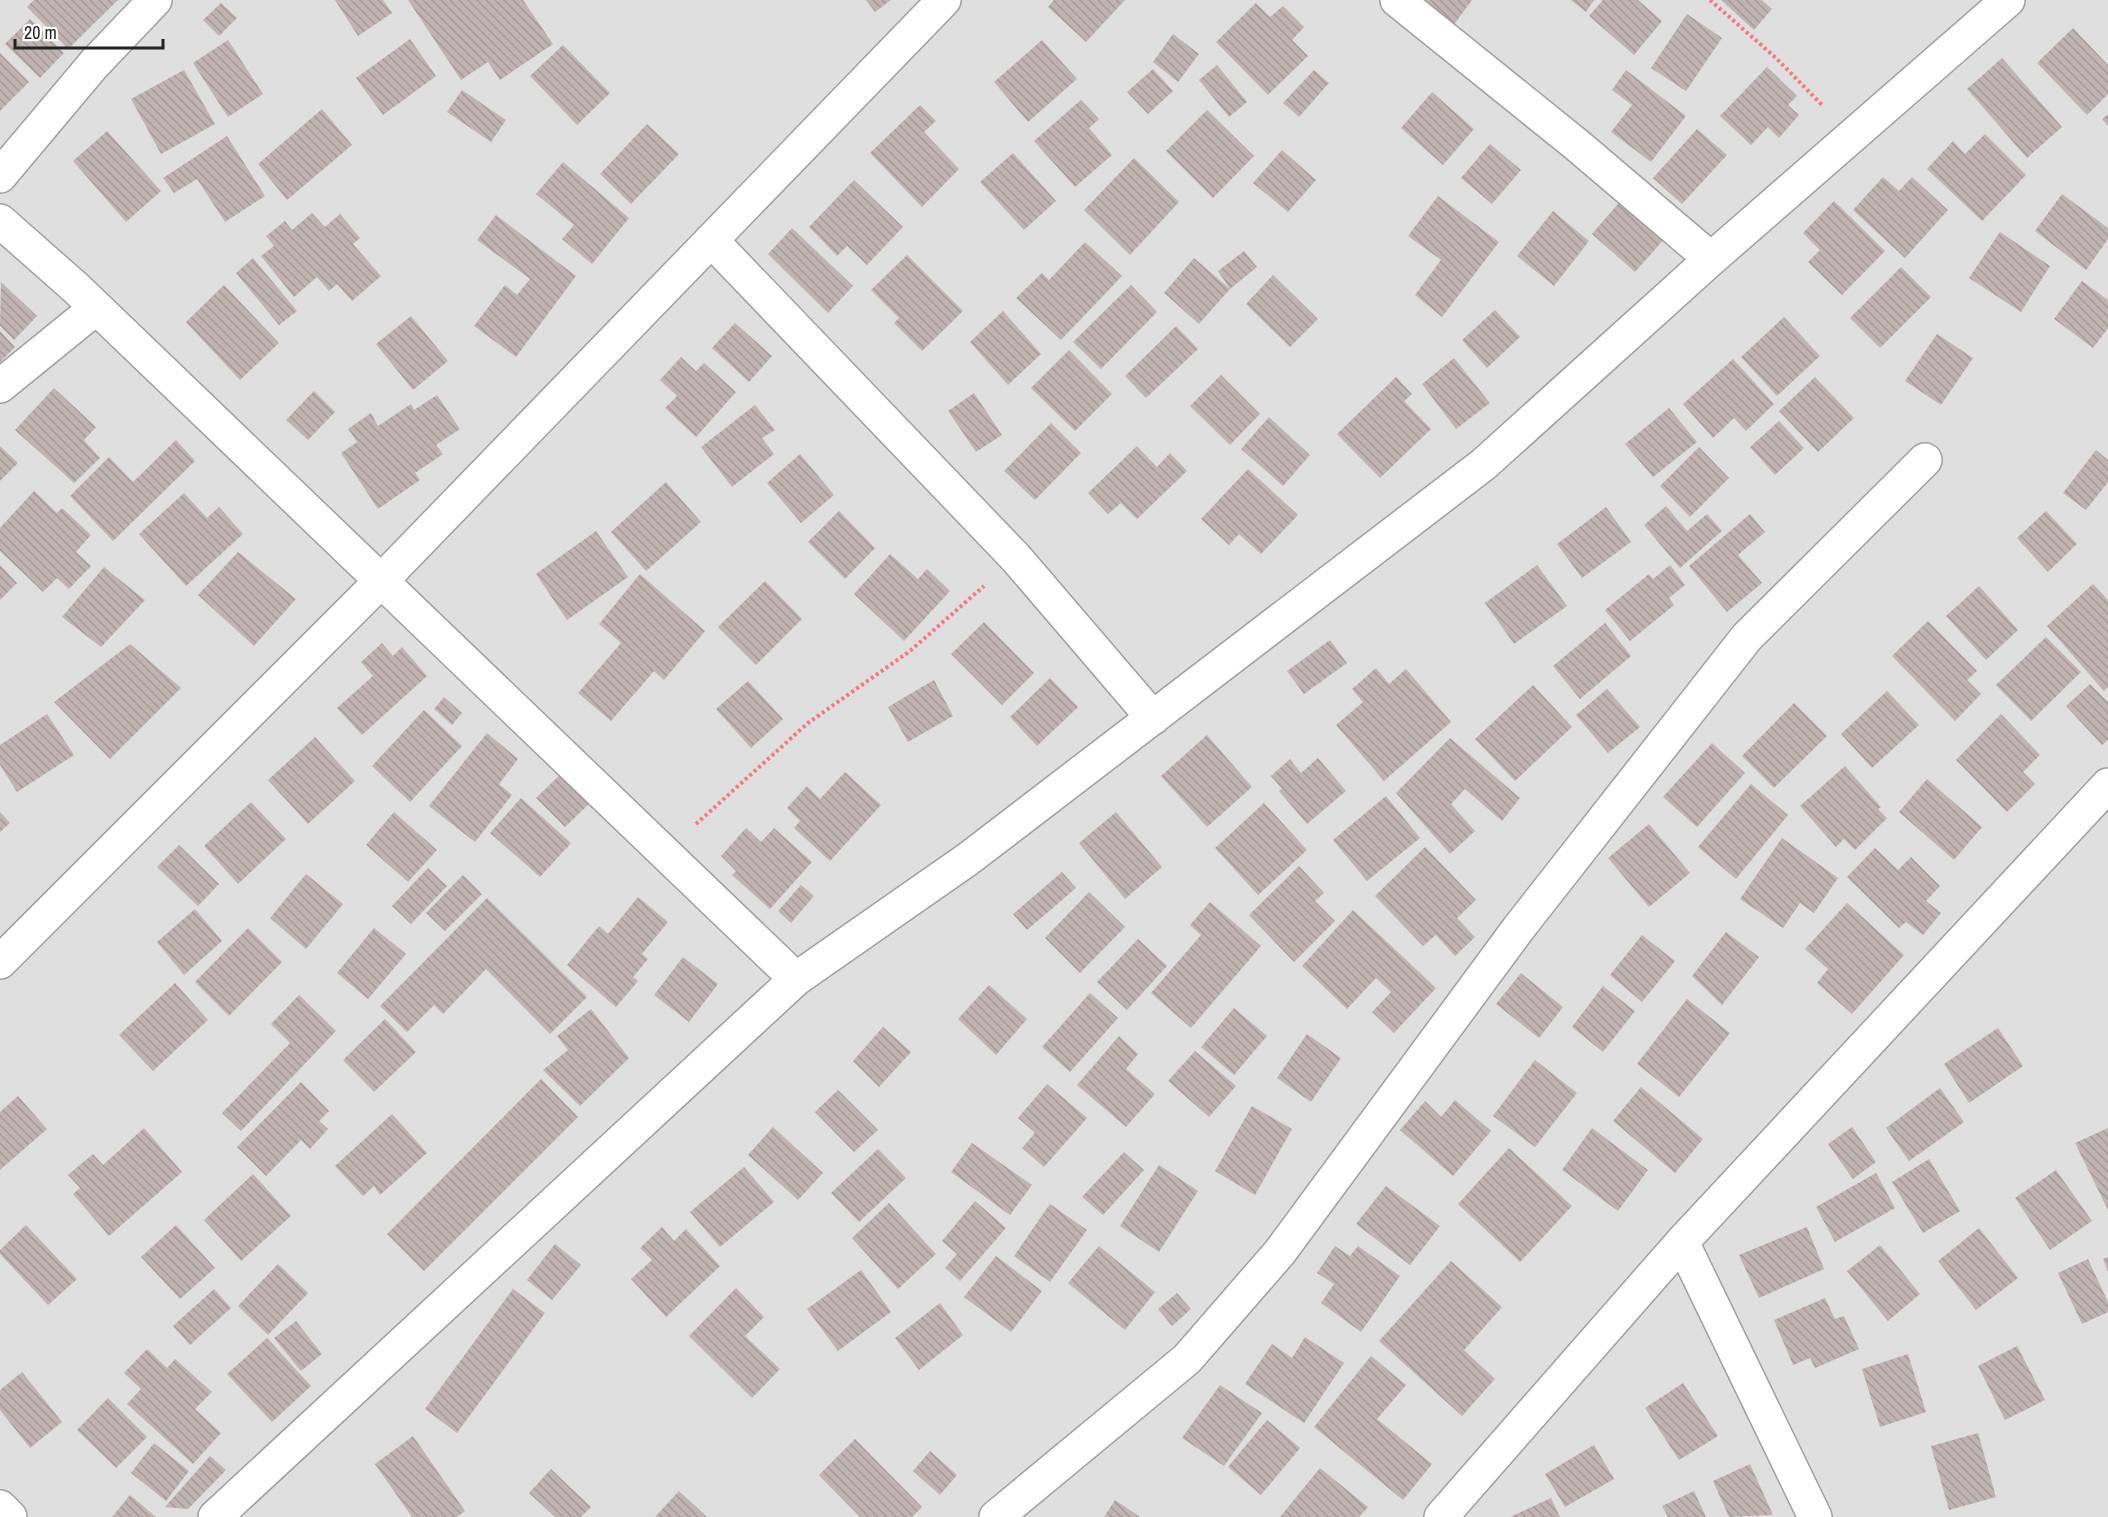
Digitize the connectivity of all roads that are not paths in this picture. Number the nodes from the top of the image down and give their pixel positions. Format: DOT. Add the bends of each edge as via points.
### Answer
graph roads {
  1 [pos="155,0"];
  2 [pos="944,0"];
  3 [pos="1396,0"];
  4 [pos="2008,0"];
  5 [pos="0,176"];
  6 [pos="0,221"];
  7 [pos="711,240"];
  8 [pos="1711,259"];
  9 [pos="96,308"];
  10 [pos="0,386"];
  11 [pos="1925,460"];
  12 [pos="381,581"];
  13 [pos="1153,718"];
  14 [pos="2108,785"];
  15 [pos="0,963"];
  16 [pos="796,979"];
  17 [pos="1682,1242"];
  18 [pos="0,1507"];
  19 [pos="10,1517"];
  20 [pos="215,1517"];
  21 [pos="996,1517"];
  22 [pos="1441,1517"];
  23 [pos="1815,1517"];
  1 -- 5 [label="street" via="94,64"];
  2 -- 7 [label="street"];
  3 -- 8 [label="street"];
  4 -- 8 [label="street"];
  6 -- 9 [label="street"];
  7 -- 12 [label="street"];
  7 -- 13 [label="street" via="1016,558"];
  8 -- 13 [label="street" via="1484,464"];
  9 -- 10 [label="street"];
  9 -- 12 [label="street"];
  11 -- 21 [label="street" via="1747,637 1518,929 1280,1252 1188,1359"];
  12 -- 15 [label="street"];
  12 -- 16 [label="street"];
  13 -- 16 [label="street" via="968,859"];
  14 -- 17 [label="street"];
  16 -- 20 [label="street"];
  17 -- 22 [label="street"];
  17 -- 23 [label="street"];
  18 -- 19 [label="street"];
}
